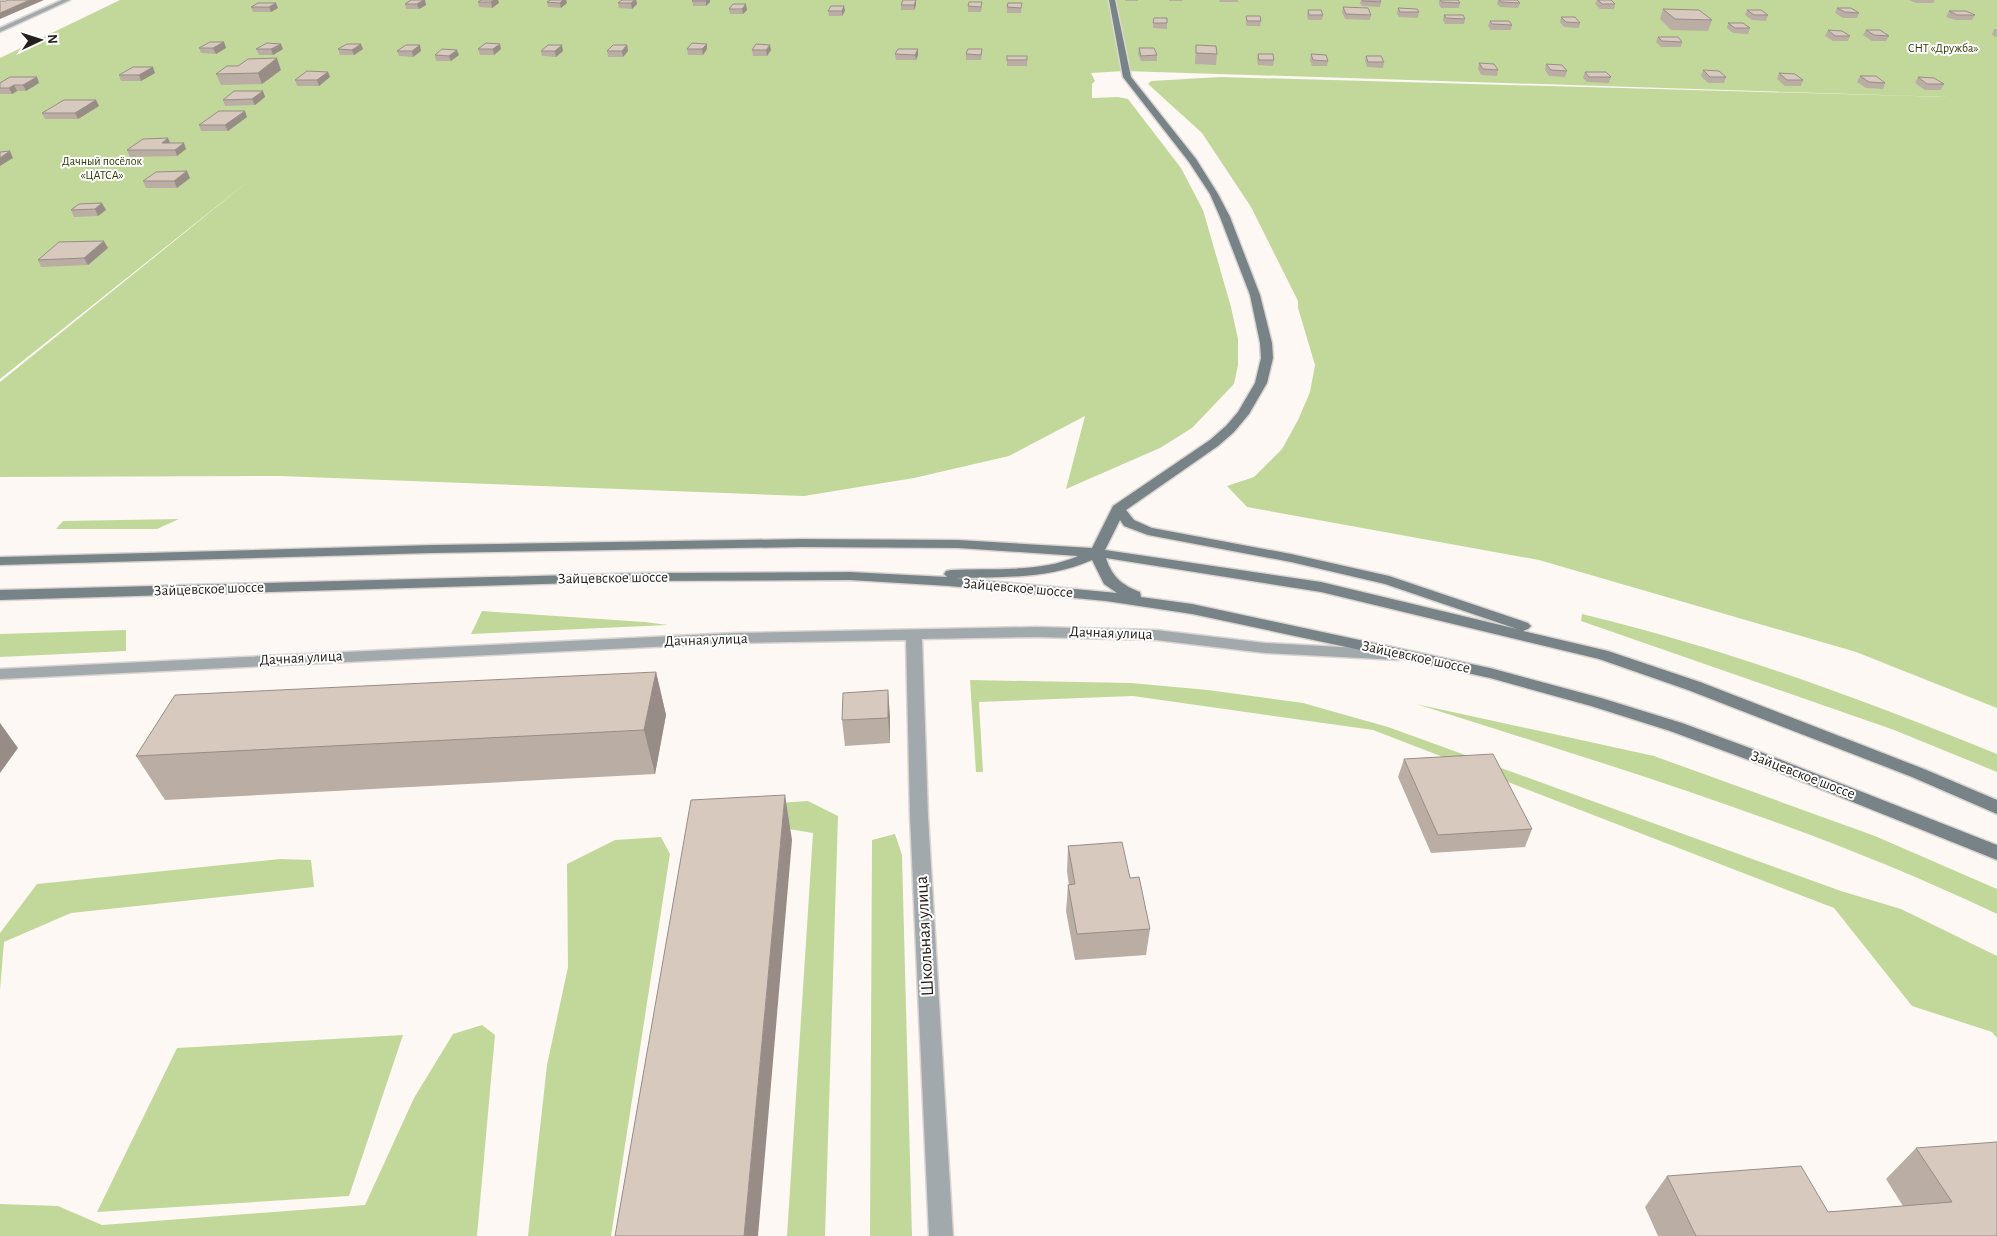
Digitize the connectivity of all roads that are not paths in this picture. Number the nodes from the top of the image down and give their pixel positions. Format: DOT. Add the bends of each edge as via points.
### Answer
graph roads {
  1 [pos="67,0"];
  2 [pos="1112,0"];
  3 [pos="0,30"];
  4 [pos="1118,509"];
  5 [pos="1097,554"];
  6 [pos="0,561"];
  7 [pos="850,576"];
  8 [pos="0,595"];
  9 [pos="1192,609"];
  10 [pos="914,635"];
  11 [pos="1602,655"];
  12 [pos="1412,656"];
  13 [pos="0,674"];
  14 [pos="1997,807"];
  15 [pos="1997,852"];
  16 [pos="941,1236"];
  1 -- 3 [label="street"];
  2 -- 4 [label="main road" via="1127,76 1193,161 1225,217 1255,295 1267,358 1254,398 1230,429"];
  4 -- 5 [label="main road"];
  4 -- 11 [label="main road" via="1129,523 1148,531 1389,580"];
  5 -- 6 [label="main road" via="958,544 801,542"];
  5 -- 7 [label="main road" via="1039,572"];
  5 -- 9 [label="main road" via="1107,581 1116,587 1138,596"];
  5 -- 11 [label="main road" via="1198,566 1321,587"];
  7 -- 8 [label="main road, Зайцевское шоссе" via="646,577"];
  7 -- 9 [label="main road, Зайцевское шоссе" via="1087,594"];
  9 -- 12 [label="main road, Зайцевское шоссе"];
  10 -- 12 [label="street, Дачная улица" via="1126,633 1265,648"];
  10 -- 13 [label="street, Дачная улица" via="735,638"];
  10 -- 16 [label="street, Школьная улица" via="919,816"];
  11 -- 14 [label="main road" via="1694,686"];
  12 -- 15 [label="main road, Зайцевское шоссе" via="1499,676 1676,727"];
}
